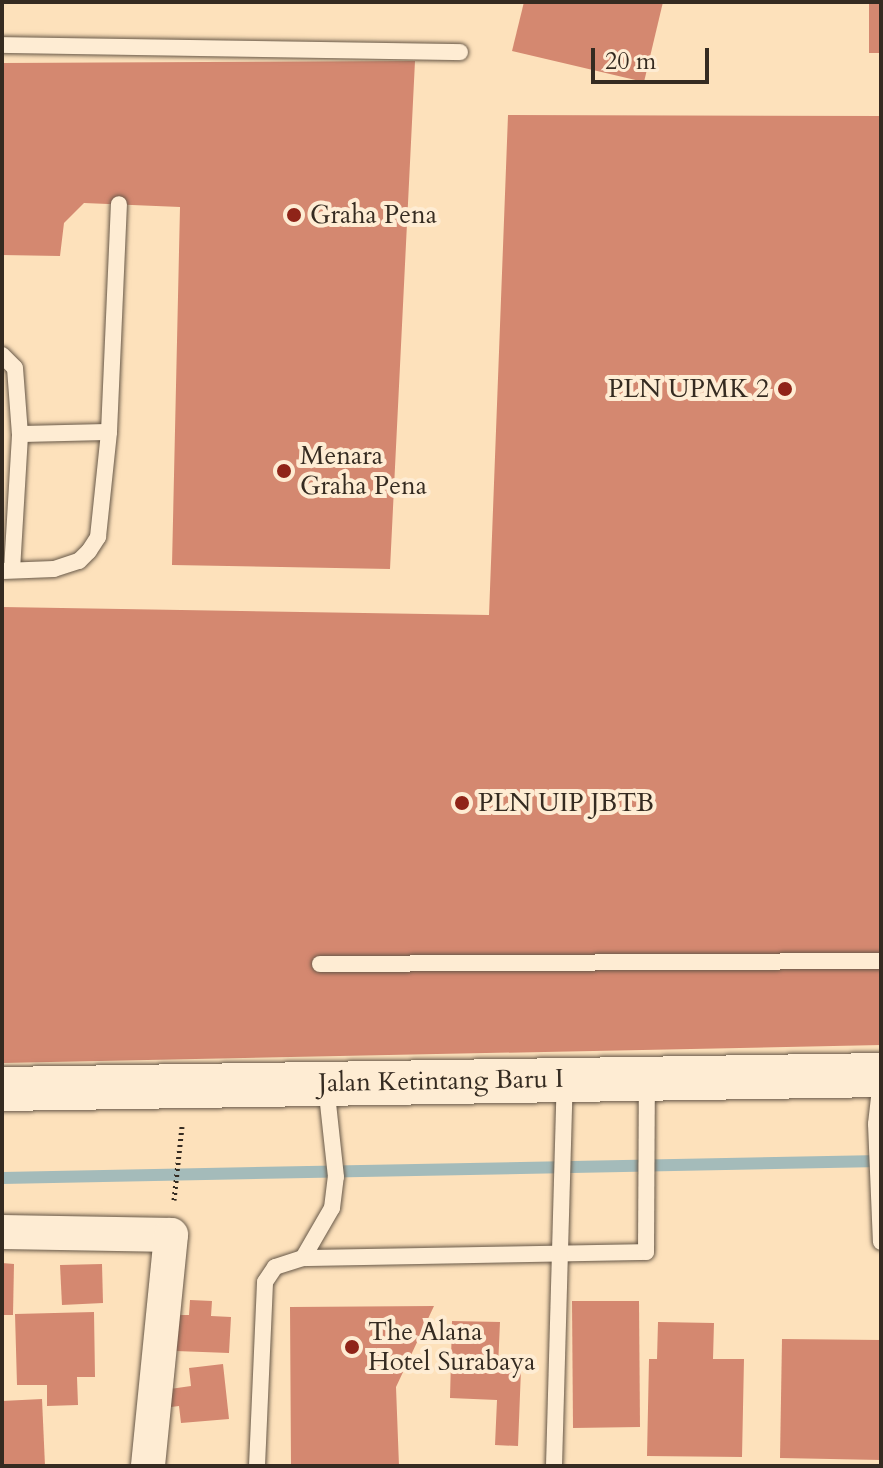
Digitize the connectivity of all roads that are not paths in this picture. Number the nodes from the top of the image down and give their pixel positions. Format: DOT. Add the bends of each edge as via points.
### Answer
graph roads {
  1 [pos="2,45"];
  2 [pos="460,52"];
  3 [pos="119,204"];
  4 [pos="2,355"];
  5 [pos="109,432"];
  6 [pos="20,434"];
  7 [pos="7,570"];
  8 [pos="881,961"];
  9 [pos="320,964"];
  10 [pos="881,1077"];
  11 [pos="647,1078"];
  12 [pos="565,1079"];
  13 [pos="326,1083"];
  14 [pos="2,1089"];
  15 [pos="2,1232"];
  16 [pos="881,1242"];
  17 [pos="561,1254"];
  18 [pos="303,1258"];
  19 [pos="148,1466"];
  20 [pos="257,1466"];
  21 [pos="554,1466"];
  1 -- 2 [label="lane" via="124,55"];
  3 -- 5 [label="lane"];
  4 -- 6 [label="lane" via="15,368"];
  5 -- 6 [label="lane"];
  5 -- 7 [label="lane" via="98,537 89,551 79,561 54,569"];
  6 -- 7 [label="lane"];
  8 -- 9 [label="lane"];
  10 -- 11 [label="street, Jalan Ketintang Baru I"];
  10 -- 16 [label="lane" via="876,1124"];
  11 -- 12 [label="street, Jalan Ketintang Baru I"];
  11 -- 17 [label="lane" via="646,1252"];
  12 -- 13 [label="street, Jalan Ketintang Baru I"];
  12 -- 17 [label="lane"];
  13 -- 14 [label="street, Jalan Ketintang Baru I"];
  13 -- 18 [label="lane" via="336,1177 332,1208"];
  15 -- 19 [label="street" via="171,1235"];
  17 -- 18 [label="lane"];
  17 -- 21 [label="lane"];
  18 -- 20 [label="lane" via="275,1267 265,1282"];
}
